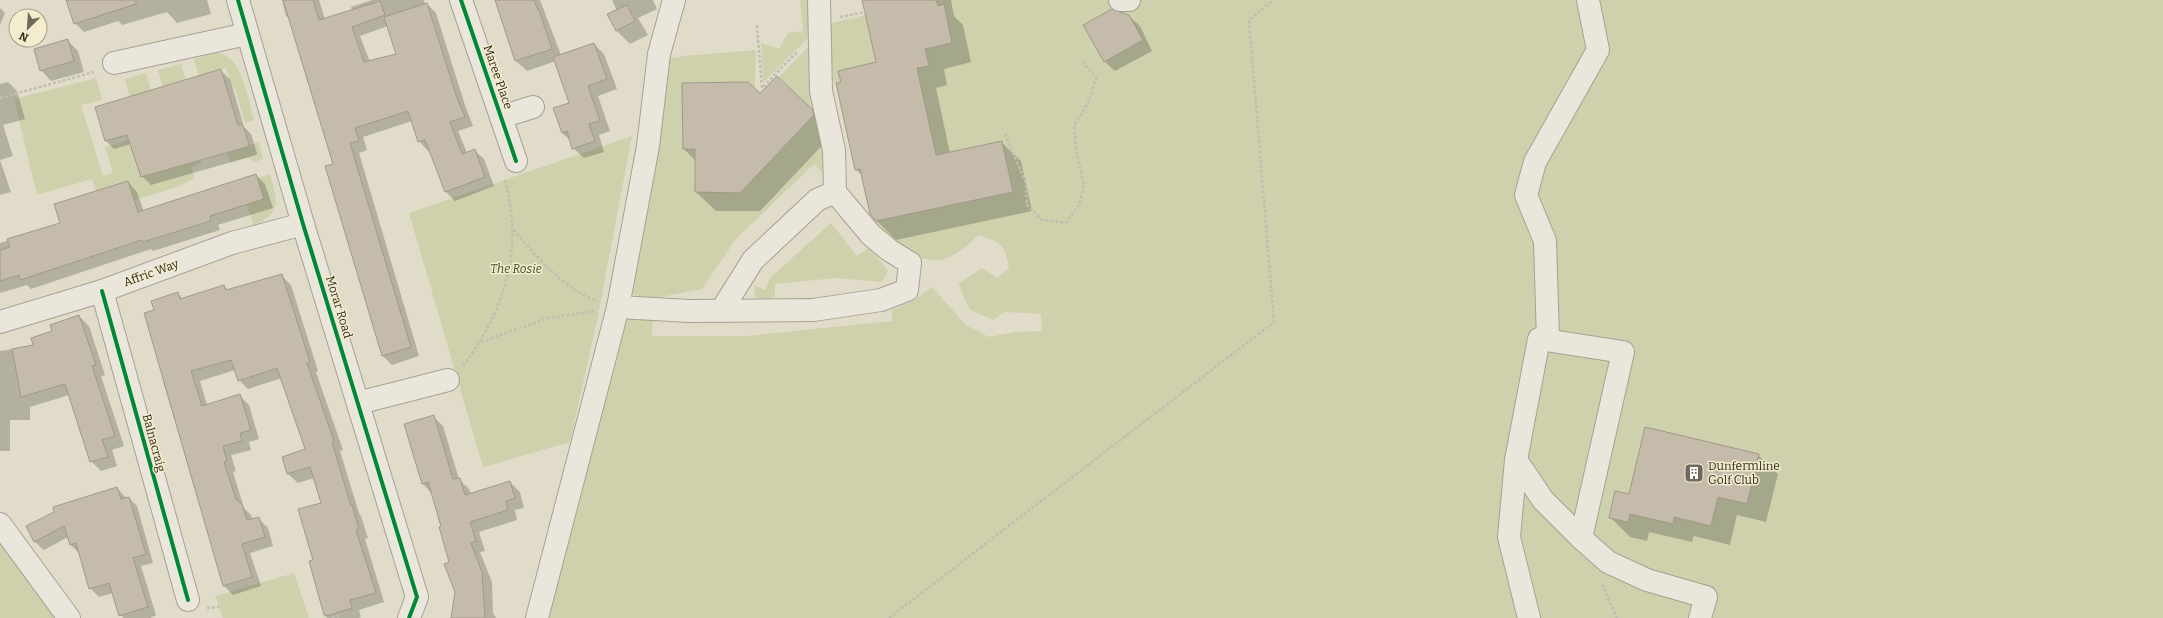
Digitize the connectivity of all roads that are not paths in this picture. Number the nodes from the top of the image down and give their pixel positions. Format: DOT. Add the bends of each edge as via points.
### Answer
graph roads {
  1 [pos="238,0"];
  2 [pos="461,0"];
  3 [pos="674,0"];
  4 [pos="819,0"];
  5 [pos="1120,0"];
  6 [pos="1129,0"];
  7 [pos="1588,0"];
  8 [pos="248,34"];
  9 [pos="114,63"];
  10 [pos="533,107"];
  11 [pos="501,117"];
  12 [pos="516,161"];
  13 [pos="835,192"];
  14 [pos="303,224"];
  15 [pos="102,291"];
  16 [pos="618,307"];
  17 [pos="721,311"];
  18 [pos="0,322"];
  19 [pos="1548,340"];
  20 [pos="448,380"];
  21 [pos="358,403"];
  22 [pos="1516,460"];
  23 [pos="0,524"];
  24 [pos="1581,538"];
  25 [pos="188,600"];
  26 [pos="69,618"];
  27 [pos="409,618"];
  28 [pos="537,618"];
  29 [pos="1529,618"];
  30 [pos="1700,618"];
  1 -- 8 [label="street, Morar Road"];
  2 -- 11 [label="street, Maree Place"];
  3 -- 16 [label="street" via="659,54 648,146"];
  4 -- 13 [label="street" via="821,91 834,150"];
  5 -- 6 [label="street"];
  7 -- 19 [label="street" via="1598,50 1535,162 1526,196 1545,241"];
  8 -- 9 [label="street"];
  8 -- 14 [label="street, Morar Road"];
  10 -- 11 [label="street, Maree Place"];
  11 -- 12 [label="street, Maree Place"];
  13 -- 17 [label="street" via="817,200 753,260"];
  13 -- 17 [label="street" via="871,235 888,250 910,263 907,290 881,300 813,310"];
  14 -- 15 [label="street, Affric Way" via="232,243"];
  14 -- 21 [label="street, Morar Road"];
  15 -- 18 [label="street, Affric Way"];
  15 -- 25 [label="street, Balnacraig"];
  16 -- 17 [label="street"];
  16 -- 28 [label="street"];
  19 -- 22 [label="street" via="1539,338"];
  19 -- 24 [label="street" via="1623,352"];
  20 -- 21 [label="street"];
  21 -- 27 [label="street, Morar Road" via="417,597"];
  22 -- 24 [label="street" via="1542,500"];
  22 -- 29 [label="street" via="1509,537"];
  23 -- 26 [label="street"];
  24 -- 30 [label="street" via="1608,562 1647,580 1706,597"];
}
